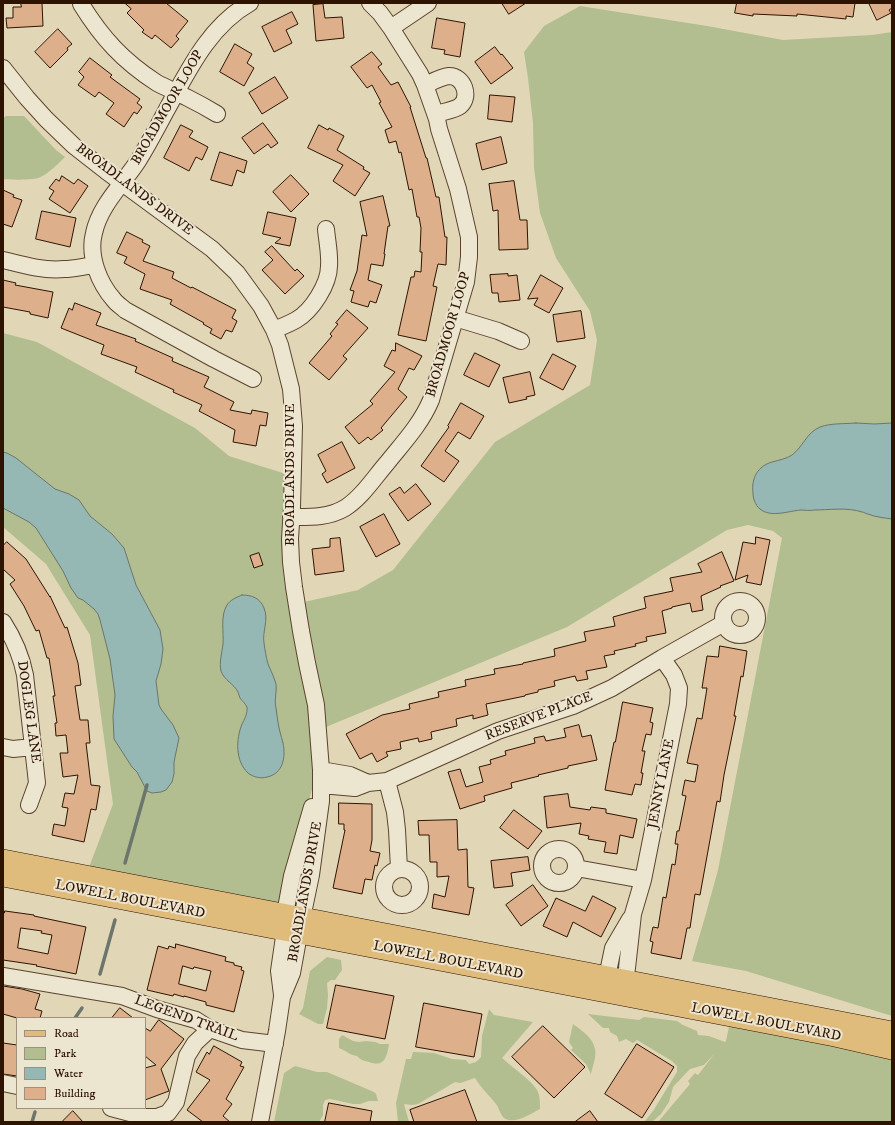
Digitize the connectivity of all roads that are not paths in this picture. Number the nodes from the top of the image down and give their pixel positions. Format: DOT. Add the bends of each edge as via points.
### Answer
graph roads {
  1 [pos="250,3"];
  2 [pos="370,3"];
  3 [pos="428,3"];
  4 [pos="81,4"];
  5 [pos="391,28"];
  6 [pos="3,68"];
  7 [pos="425,85"];
  8 [pos="176,92"];
  9 [pos="217,114"];
  10 [pos="436,114"];
  11 [pos="122,183"];
  12 [pos="326,229"];
  13 [pos="3,260"];
  14 [pos="95,265"];
  15 [pos="455,318"];
  16 [pos="274,330"];
  17 [pos="521,341"];
  18 [pos="253,379"];
  19 [pos="291,517"];
  20 [pos="3,622"];
  21 [pos="724,623"];
  22 [pos="662,658"];
  23 [pos="3,747"];
  24 [pos="34,747"];
  25 [pos="321,777"];
  26 [pos="387,781"];
  27 [pos="29,805"];
  28 [pos="3,860"];
  29 [pos="576,868"];
  30 [pos="399,869"];
  31 [pos="3,876"];
  32 [pos="643,880"];
  33 [pos="293,924"];
  34 [pos="3,976"];
  35 [pos="616,978"];
  36 [pos="210,1029"];
  37 [pos="892,1032"];
  38 [pos="275,1044"];
  39 [pos="892,1049"];
  40 [pos="3,1084"];
  41 [pos="16,1086"];
  42 [pos="116,1109"];
  43 [pos="260,1122"];
  1 -- 8 [label="street, BROADMOOR LOOP" via="213,34 192,63"];
  2 -- 5 [label="street, BROADMOOR LOOP"];
  3 -- 5 [label="street"];
  4 -- 8 [label="street" via="103,36 130,64 159,84"];
  5 -- 7 [label="street, BROADMOOR LOOP"];
  6 -- 11 [label="street, BROADLANDS DRIVE" via="46,119 74,146"];
  7 -- 10 [label="street, BROADMOOR LOOP"];
  7 -- 10 [label="street" via="448,76 456,78 466,90 459,107"];
  8 -- 9 [label="street"];
  8 -- 11 [label="street, BROADMOOR LOOP" via="157,128"];
  10 -- 15 [label="street, BROADMOOR LOOP" via="469,237 466,282"];
  11 -- 14 [label="street, BROADMOOR LOOP" via="98,219 93,234 92,251"];
  11 -- 16 [label="street, BROADLANDS DRIVE" via="212,249 237,273 261,306"];
  12 -- 16 [label="street" via="329,266 318,297 297,320"];
  13 -- 14 [label="street" via="56,270"];
  14 -- 18 [label="street, BROADMOOR LOOP" via="108,292 115,302 126,310"];
  15 -- 17 [label="street"];
  15 -- 19 [label="street, BROADMOOR LOOP" via="426,411 369,485 344,509 317,517"];
  16 -- 19 [label="street, BROADLANDS DRIVE" via="291,389 294,426"];
  19 -- 25 [label="street, BROADLANDS DRIVE" via="291,562 301,631 316,705"];
  20 -- 24 [label="street, DOGLEG LANE" via="12,636 22,663"];
  21 -- 22 [label="street, RESERVE PLACE"];
  22 -- 26 [label="street, RESERVE PLACE" via="612,688 573,706 498,731"];
  22 -- 32 [label="street, JENNY LANE" via="674,675 679,688 678,704"];
  23 -- 24 [label="street"];
  24 -- 27 [label="street, DOGLEG LANE" via="37,783"];
  25 -- 26 [label="street, RESERVE PLACE" via="355,788 368,783"];
  25 -- 33 [label="street, BROADLANDS DRIVE" via="321,801 311,875"];
  26 -- 30 [label="street" via="395,812"];
  28 -- 33 [label="main road, LOWELL BOULEVARD"];
  29 -- 32 [label="street"];
  31 -- 33 [label="main road, LOWELL BOULEVARD"];
  32 -- 35 [label="street, JENNY LANE" via="633,914 627,968"];
  33 -- 35 [label="main road, LOWELL BOULEVARD"];
  33 -- 38 [label="street, BROADLANDS DRIVE" via="279,971 282,997"];
  33 -- 39 [label="main road, LOWELL BOULEVARD"];
  34 -- 36 [label="street, LEGEND TRAIL" via="122,996 196,1020"];
  35 -- 37 [label="main road, LOWELL BOULEVARD"];
  36 -- 38 [label="street, LEGEND TRAIL" via="242,1040"];
  36 -- 42 [label="street" via="186,1056 176,1102 168,1113 157,1117 145,1117"];
  38 -- 43 [label="street, BROADLANDS DRIVE"];
  40 -- 41 [label="street"];
}
